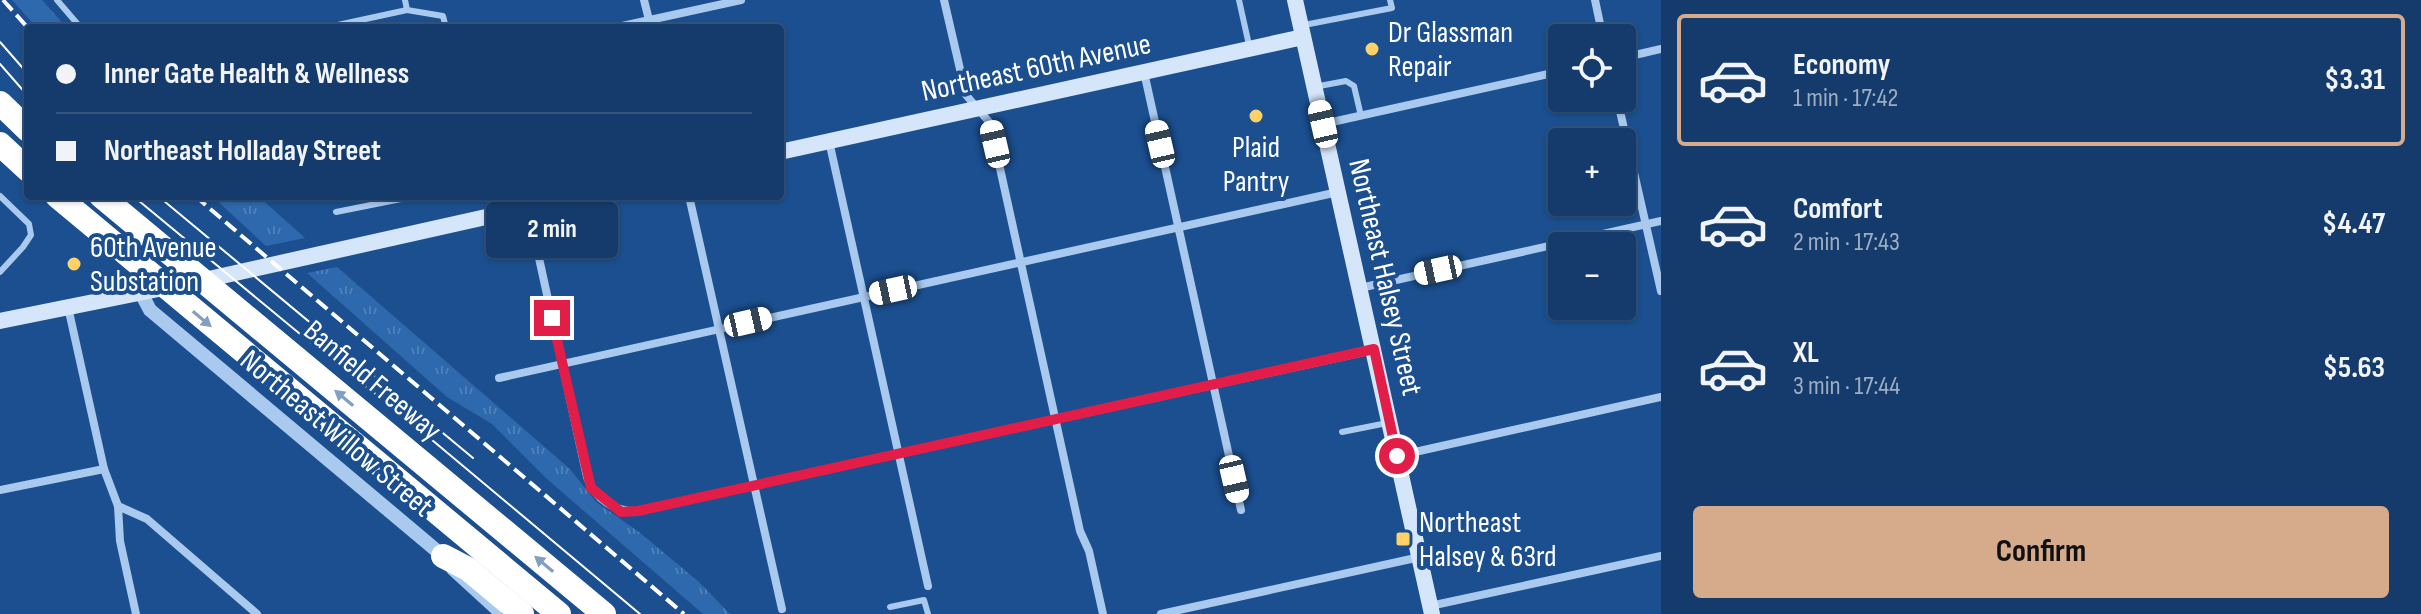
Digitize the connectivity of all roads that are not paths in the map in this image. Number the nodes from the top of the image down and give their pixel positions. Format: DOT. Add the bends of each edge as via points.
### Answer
graph roads {
  1 [pos="57,0"];
  2 [pos="405,0"];
  3 [pos="644,0"];
  4 [pos="741,0"];
  5 [pos="944,0"];
  6 [pos="1239,0"];
  7 [pos="1295,0"];
  8 [pos="1390,0"];
  9 [pos="1595,0"];
  10 [pos="407,10"];
  11 [pos="78,24"];
  12 [pos="342,24"];
  13 [pos="445,24"];
  14 [pos="650,24"];
  15 [pos="1600,24"];
  16 [pos="1302,32"];
  17 [pos="1250,49"];
  18 [pos="1661,49"];
  19 [pos="1636,55"];
  20 [pos="1144,72"];
  21 [pos="1548,74"];
  22 [pos="1314,87"];
  23 [pos="0,103"];
  24 [pos="977,109"];
  25 [pos="1620,112"];
  26 [pos="1361,116"];
  27 [pos="1323,124"];
  28 [pos="24,126"];
  29 [pos="829,141"];
  30 [pos="0,144"];
  31 [pos="784,151"];
  32 [pos="24,166"];
  33 [pos="1339,192"];
  34 [pos="0,196"];
  35 [pos="62,200"];
  36 [pos="106,200"];
  37 [pos="396,200"];
  38 [pos="563,200"];
  39 [pos="690,200"];
  40 [pos="508,204"];
  41 [pos="528,208"];
  42 [pos="336,212"];
  43 [pos="1661,221"];
  44 [pos="1646,224"];
  45 [pos="1179,228"];
  46 [pos="1022,263"];
  47 [pos="0,272"];
  48 [pos="1360,288"];
  49 [pos="1661,291"];
  50 [pos="141,293"];
  51 [pos="865,295"];
  52 [pos="68,306"];
  53 [pos="0,321"];
  54 [pos="718,329"];
  55 [pos="1374,349"];
  56 [pos="562,364"];
  57 [pos="499,378"];
  58 [pos="1213,386"];
  59 [pos="1661,397"];
  60 [pos="1056,420"];
  61 [pos="1390,422"];
  62 [pos="1342,432"];
  63 [pos="899,453"];
  64 [pos="1397,456"];
  65 [pos="104,469"];
  66 [pos="754,486"];
  67 [pos="0,490"];
  68 [pos="118,506"];
  69 [pos="1241,510"];
  70 [pos="443,556"];
  71 [pos="1661,556"];
  72 [pos="1420,557"];
  73 [pos="928,586"];
  74 [pos="890,607"];
  75 [pos="782,609"];
  76 [pos="1431,610"];
  77 [pos="136,614"];
  78 [pos="257,614"];
  79 [pos="498,614"];
  80 [pos="522,614"];
  81 [pos="559,614"];
  82 [pos="604,614"];
  83 [pos="928,614"];
  84 [pos="1103,614"];
  85 [pos="1161,614"];
  1 -- 11 [label="lane"];
  2 -- 10 [label="lane"];
  3 -- 14 [label="street"];
  4 -- 14 [label="street"];
  5 -- 24 [label="street" via="966,95"];
  6 -- 17 [label="lane"];
  7 -- 16 [label="main road, Northeast Halsey Street"];
  8 -- 16 [label="lane" via="1392,8"];
  9 -- 15 [label="street"];
  10 -- 12 [label="lane"];
  10 -- 13 [label="lane" via="443,16"];
  16 -- 17 [label="main road, Northeast 60th Avenue"];
  16 -- 22 [label="main road, Northeast Halsey Street"];
  17 -- 20 [label="main road, Northeast 60th Avenue"];
  18 -- 19 [label="street"];
  20 -- 24 [label="main road, Northeast 60th Avenue"];
  20 -- 45 [label="street"];
  21 -- 26 [label="street"];
  22 -- 26 [label="lane" via="1346,81 1354,86"];
  22 -- 27 [label="main road, Northeast Halsey Street"];
  23 -- 28 [label="highway"];
  24 -- 29 [label="main road, Northeast 60th Avenue"];
  24 -- 46 [label="street" via="990,123"];
  25 -- 44 [label="street"];
  26 -- 27 [label="street"];
  27 -- 33 [label="main road, Northeast Halsey Street"];
  29 -- 31 [label="main road, Northeast 60th Avenue"];
  29 -- 51 [label="street"];
  30 -- 32 [label="highway"];
  33 -- 45 [label="street"];
  33 -- 48 [label="main road, Northeast Halsey Street"];
  34 -- 47 [label="lane" via="29,224 31,235"];
  35 -- 81 [label="highway, Banfield Freeway, one-way"];
  82 -- 36 [label="highway, Banfield Freeway, one-way"];
  37 -- 42 [label="lane"];
  38 -- 41 [label="main road"];
  39 -- 54 [label="street"];
  40 -- 41 [label="main road"];
  40 -- 50 [label="main road"];
  41 -- 56 [label="street"];
  43 -- 44 [label="street"];
  44 -- 48 [label="street"];
  44 -- 49 [label="street"];
  45 -- 46 [label="street"];
  45 -- 58 [label="street"];
  46 -- 51 [label="street"];
  46 -- 60 [label="street"];
  48 -- 55 [label="main road, Northeast Halsey Street"];
  50 -- 52 [label="main road"];
  50 -- 70 [label="street, Northeast Willow Street" via="150,310"];
  51 -- 54 [label="street"];
  51 -- 63 [label="street"];
  52 -- 53 [label="main road"];
  52 -- 65 [label="street"];
  54 -- 56 [label="street"];
  54 -- 66 [label="street"];
  55 -- 58 [label="street"];
  55 -- 61 [label="main road, Northeast Halsey Street"];
  56 -- 57 [label="street"];
  56 -- 66 [label="street" via="591,488 621,512"];
  58 -- 60 [label="street"];
  58 -- 69 [label="street"];
  59 -- 64 [label="street"];
  60 -- 63 [label="street"];
  60 -- 84 [label="street"];
  61 -- 62 [label="lane"];
  61 -- 64 [label="main road, Northeast Halsey Street"];
  63 -- 66 [label="street"];
  63 -- 73 [label="street"];
  64 -- 72 [label="main road, Northeast Halsey Street"];
  65 -- 67 [label="street"];
  65 -- 68 [label="street"];
  66 -- 75 [label="street"];
  68 -- 77 [label="street"];
  68 -- 78 [label="street" via="147,519"];
  70 -- 79 [label="street, Northeast Willow Street" via="449,570"];
  70 -- 80 [label="highway" via="468,569"];
  71 -- 76 [label="street"];
  72 -- 76 [label="main road, Northeast Halsey Street"];
  72 -- 85 [label="street"];
  74 -- 83 [label="lane" via="924,600"];
}
